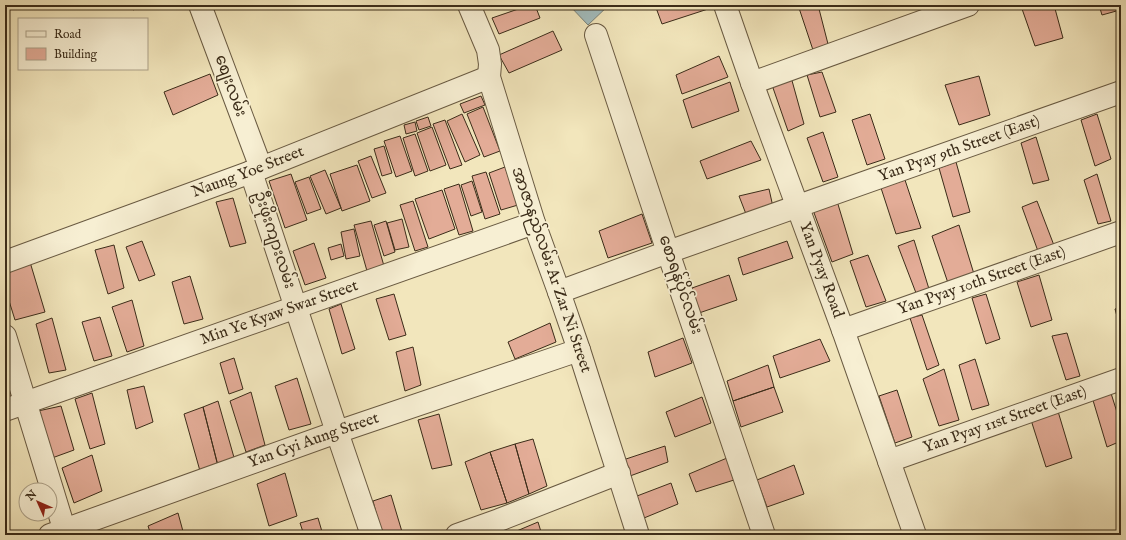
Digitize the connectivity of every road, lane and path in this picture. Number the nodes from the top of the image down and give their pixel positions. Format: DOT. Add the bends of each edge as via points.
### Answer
graph roads {
  1 [pos="200,5"];
  2 [pos="469,5"];
  3 [pos="725,5"];
  4 [pos="968,5"];
  5 [pos="596,35"];
  6 [pos="489,77"];
  7 [pos="752,83"];
  8 [pos="1121,92"];
  9 [pos="256,170"];
  10 [pos="798,207"];
  11 [pos="534,223"];
  12 [pos="1121,232"];
  13 [pos="668,252"];
  14 [pos="5,262"];
  15 [pos="559,292"];
  16 [pos="296,307"];
  17 [pos="843,330"];
  18 [pos="5,336"];
  19 [pos="579,350"];
  20 [pos="1121,379"];
  21 [pos="25,403"];
  22 [pos="5,410"];
  23 [pos="337,432"];
  24 [pos="889,461"];
  25 [pos="619,473"];
  26 [pos="502,528"];
  27 [pos="60,533"];
  28 [pos="372,535"];
  29 [pos="457,535"];
  30 [pos="638,535"];
  31 [pos="764,535"];
  32 [pos="915,535"];
  1 -- 9 [label="street, စျေးလမ်း"];
  2 -- 6 [label="street, အာဇာနည်လမ်း Ar Zar Ni Street" via="488,50"];
  3 -- 7 [label="street, Yan Pyay Road"];
  4 -- 7 [label="street"];
  5 -- 13 [label="street, စောရန်ပိုင်လမ်း"];
  6 -- 9 [label="street, Naung Yoe Street"];
  6 -- 11 [label="street, အာဇာနည်လမ်း Ar Zar Ni Street"];
  7 -- 10 [label="street, Yan Pyay Road"];
  8 -- 10 [label="street, Yan Pyay 9th Street (East)"];
  9 -- 14 [label="street, Naung Yoe Street"];
  9 -- 16 [label="street, ဦးဖိုးကျားလမ်း"];
  10 -- 13 [label="street, Yan Pyay 9th Street (East)"];
  10 -- 17 [label="street, Yan Pyay Road"];
  11 -- 15 [label="street, အာဇာနည်လမ်း Ar Zar Ni Street"];
  11 -- 16 [label="street, Min Ye Kyaw Swar Street"];
  12 -- 17 [label="street, Yan Pyay 10th Street (East)"];
  13 -- 15 [label="street, Yan Pyay 9th Street (East)"];
  13 -- 31 [label="street, စောရန်ပိုင်လမ်း"];
  15 -- 19 [label="street, အာဇာနည်လမ်း Ar Zar Ni Street"];
  16 -- 21 [label="street, Min Ye Kyaw Swar Street"];
  16 -- 23 [label="street, ဦးဖိုးကျားလမ်း"];
  17 -- 24 [label="street, Yan Pyay Road"];
  18 -- 21 [label="street"];
  19 -- 23 [label="street, Yan Gyi Aung Street"];
  19 -- 25 [label="street, အာဇာနည်လမ်း Ar Zar Ni Street"];
  20 -- 24 [label="street, Yan Pyay 11st Street (East)"];
  21 -- 22 [label="street, Min Ye Kyaw Swar Street"];
  21 -- 27 [label="street"];
  23 -- 27 [label="street, Yan Gyi Aung Street"];
  23 -- 28 [label="street, ဦးဖိုးကျားလမ်း"];
  24 -- 32 [label="street, Yan Pyay Road"];
  25 -- 26 [label="street"];
  25 -- 30 [label="street, အာဇာနည်လမ်း Ar Zar Ni Street"];
  26 -- 29 [label="street"];
}
